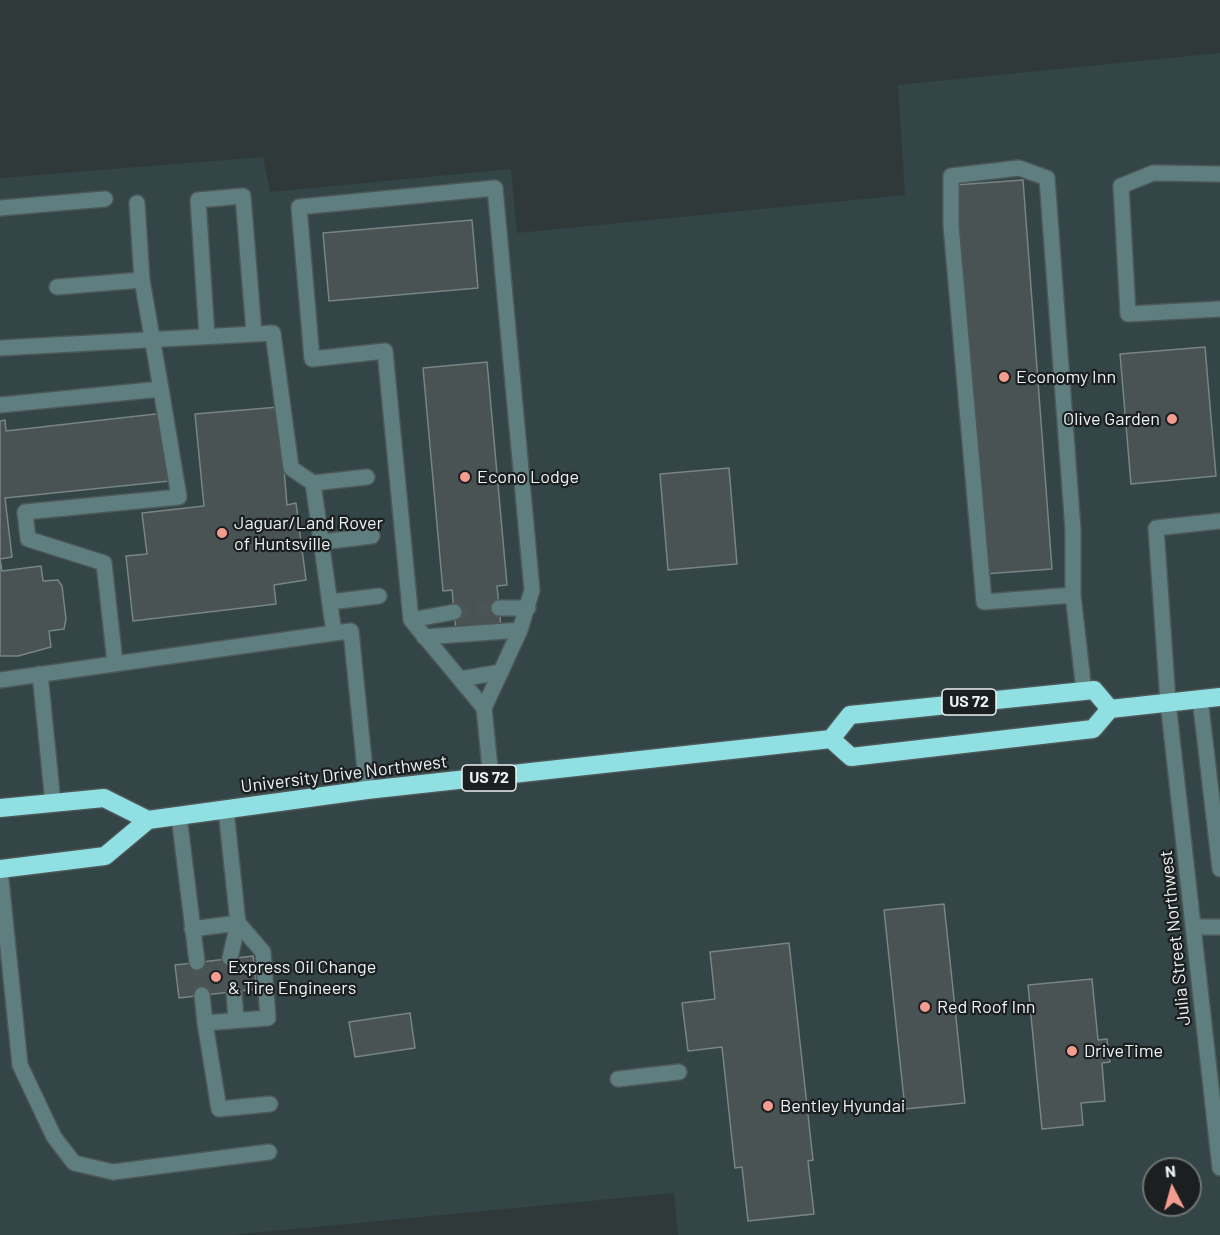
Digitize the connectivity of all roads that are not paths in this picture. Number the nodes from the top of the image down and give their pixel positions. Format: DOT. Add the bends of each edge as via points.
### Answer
graph roads {
  1 [pos="1220,174"];
  2 [pos="105,199"];
  3 [pos="137,203"];
  4 [pos="0,208"];
  5 [pos="142,280"];
  6 [pos="57,287"];
  7 [pos="1220,309"];
  8 [pos="254,333"];
  9 [pos="207,336"];
  10 [pos="152,340"];
  11 [pos="0,348"];
  12 [pos="160,389"];
  13 [pos="0,405"];
  14 [pos="368,477"];
  15 [pos="313,483"];
  16 [pos="1220,521"];
  17 [pos="372,536"];
  18 [pos="321,542"];
  19 [pos="1073,595"];
  20 [pos="379,596"];
  21 [pos="330,602"];
  22 [pos="499,608"];
  23 [pos="528,608"];
  24 [pos="454,612"];
  25 [pos="411,620"];
  26 [pos="520,630"];
  27 [pos="334,633"];
  28 [pos="424,637"];
  29 [pos="115,663"];
  30 [pos="501,672"];
  31 [pos="40,674"];
  32 [pos="460,679"];
  33 [pos="0,680"];
  34 [pos="1084,691"];
  35 [pos="1220,697"];
  36 [pos="1200,698"];
  37 [pos="1168,702"];
  38 [pos="484,708"];
  39 [pos="1110,709"];
  40 [pos="831,739"];
  41 [pos="491,778"];
  42 [pos="367,790"];
  43 [pos="53,803"];
  44 [pos="0,808"];
  45 [pos="226,810"];
  46 [pos="179,816"];
  47 [pos="148,820"];
  48 [pos="0,869"];
  49 [pos="1220,869"];
  50 [pos="238,923"];
  51 [pos="1193,927"];
  52 [pos="1220,927"];
  53 [pos="192,929"];
  54 [pos="230,958"];
  55 [pos="197,962"];
  56 [pos="234,992"];
  57 [pos="202,995"];
  58 [pos="236,1020"];
  59 [pos="205,1023"];
  60 [pos="679,1072"];
  61 [pos="618,1079"];
  62 [pos="270,1104"];
  63 [pos="269,1152"];
  64 [pos="1220,1168"];
  1 -- 7 [label="street" via="1153,173 1121,186 1128,314"];
  2 -- 4 [label="street"];
  3 -- 5 [label="street"];
  5 -- 6 [label="street"];
  5 -- 10 [label="street"];
  8 -- 9 [label="street"];
  8 -- 9 [label="street" via="243,196 198,200"];
  8 -- 15 [label="street" via="273,333 291,468"];
  9 -- 10 [label="street"];
  10 -- 11 [label="street"];
  10 -- 12 [label="street"];
  12 -- 13 [label="street"];
  12 -- 29 [label="street" via="179,496 25,512 28,539 104,563"];
  14 -- 15 [label="street"];
  15 -- 18 [label="street"];
  16 -- 37 [label="street, Julia Street Northwest" via="1156,528"];
  17 -- 18 [label="street"];
  18 -- 21 [label="street"];
  19 -- 19 [label="street" via="984,602 951,225 951,176 1019,168 1047,178 1073,530"];
  19 -- 34 [label="street"];
  20 -- 21 [label="street"];
  21 -- 27 [label="street"];
  22 -- 23 [label="street"];
  23 -- 25 [label="street" via="532,590 495,188 299,207 312,358 385,351"];
  23 -- 26 [label="street"];
  24 -- 25 [label="street"];
  25 -- 28 [label="street"];
  26 -- 28 [label="street"];
  26 -- 30 [label="street"];
  27 -- 29 [label="street"];
  27 -- 42 [label="street" via="351,631"];
  28 -- 32 [label="street"];
  29 -- 31 [label="street"];
  30 -- 32 [label="street"];
  30 -- 38 [label="street"];
  31 -- 33 [label="street"];
  31 -- 43 [label="street"];
  32 -- 38 [label="street"];
  34 -- 39 [label="highway" via="1094,690"];
  34 -- 40 [label="highway, US 72" via="850,715"];
  35 -- 36 [label="highway"];
  36 -- 37 [label="highway"];
  36 -- 49 [label="street"];
  37 -- 39 [label="highway"];
  37 -- 51 [label="street, Julia Street Northwest"];
  38 -- 41 [label="street"];
  39 -- 40 [label="highway, US 72" via="1093,729 962,746 851,757"];
  40 -- 41 [label="highway, University Drive Northwest / US 72"];
  41 -- 42 [label="highway, University Drive Northwest / US 72"];
  42 -- 45 [label="highway, University Drive Northwest / US 72"];
  43 -- 44 [label="highway"];
  43 -- 47 [label="highway" via="104,798"];
  45 -- 46 [label="highway, University Drive Northwest / US 72"];
  45 -- 50 [label="street"];
  46 -- 47 [label="highway, University Drive Northwest / US 72"];
  46 -- 53 [label="street"];
  47 -- 48 [label="highway" via="105,856"];
  48 -- 63 [label="street" via="20,1065 54,1137 74,1163 113,1172"];
  50 -- 53 [label="street"];
  50 -- 54 [label="street"];
  50 -- 58 [label="street" via="263,952 268,1017"];
  51 -- 52 [label="street"];
  51 -- 64 [label="street, Julia Street Northwest"];
  53 -- 55 [label="street"];
  56 -- 58 [label="street"];
  57 -- 59 [label="street"];
  58 -- 59 [label="street"];
  59 -- 62 [label="street" via="219,1109"];
  60 -- 61 [label="street"];
}
